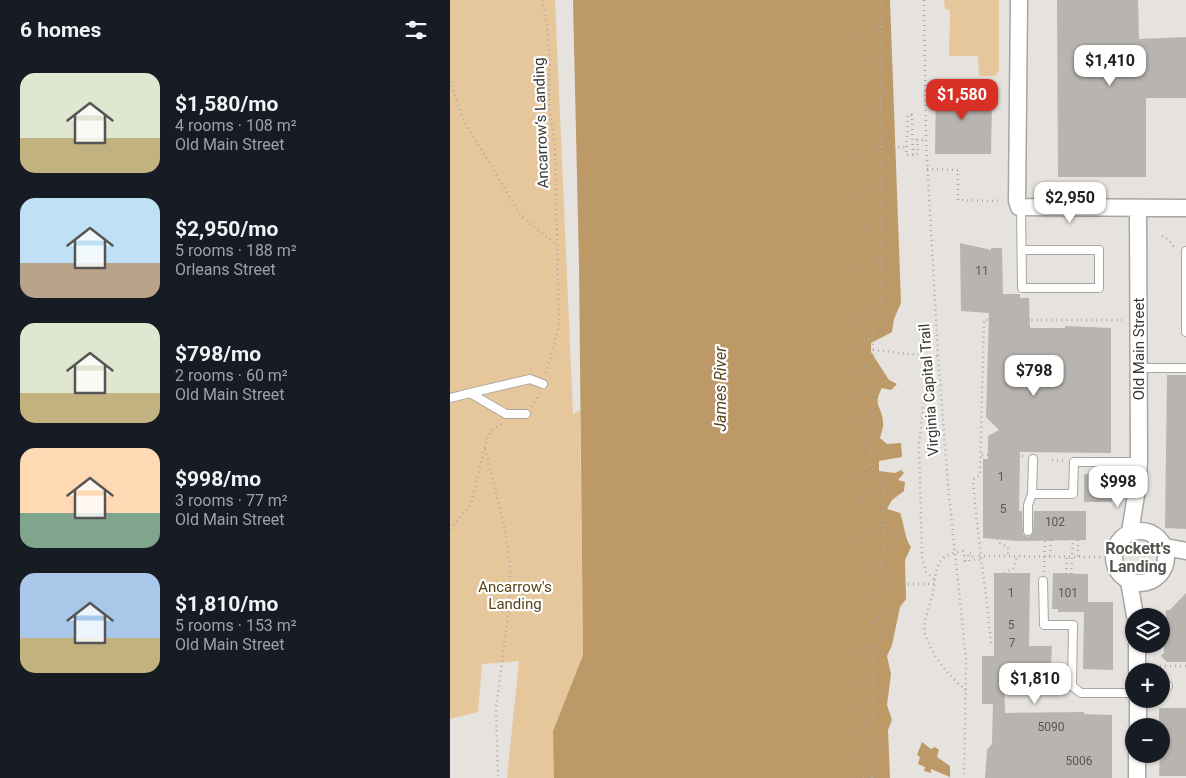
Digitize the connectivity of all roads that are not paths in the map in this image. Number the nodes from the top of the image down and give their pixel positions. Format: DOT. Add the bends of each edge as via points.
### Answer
graph roads {
  1 [pos="1019,0"];
  2 [pos="1019,207"];
  3 [pos="1138,208"];
  4 [pos="1186,208"];
  5 [pos="1023,250"];
  6 [pos="1186,251"];
  7 [pos="1186,332"];
  8 [pos="1139,368"];
  9 [pos="1186,368"];
  10 [pos="543,384"];
  11 [pos="470,393"];
  12 [pos="450,398"];
  13 [pos="526,414"];
  14 [pos="1030,458"];
  15 [pos="1139,462"];
  16 [pos="1137,489"];
  17 [pos="1032,494"];
  18 [pos="1028,531"];
  19 [pos="1147,531"];
  20 [pos="1130,532"];
  21 [pos="1165,547"];
  22 [pos="1186,551"];
  23 [pos="1186,561"];
  24 [pos="1166,564"];
  25 [pos="1043,581"];
  26 [pos="1129,581"];
  27 [pos="1147,582"];
  28 [pos="1134,608"];
  29 [pos="1139,608"];
  30 [pos="1125,693"];
  31 [pos="1138,763"];
  32 [pos="1137,778"];
  1 -- 2 [label="street"];
  2 -- 3 [label="street"];
  2 -- 5 [label="lane"];
  3 -- 4 [label="street"];
  3 -- 8 [label="street, Old Main Street"];
  5 -- 5 [label="lane" via="1022,288 1099,288 1099,250"];
  6 -- 7 [label="lane"];
  8 -- 9 [label="lane"];
  8 -- 15 [label="street, Old Main Street"];
  10 -- 11 [label="lane" via="530,379"];
  11 -- 12 [label="lane"];
  11 -- 13 [label="lane" via="506,414"];
  14 -- 17 [label="lane"];
  15 -- 16 [label="street, Old Main Street"];
  15 -- 17 [label="lane" via="1074,462 1073,494"];
  16 -- 19 [label="street, Old Main Street"];
  16 -- 20 [label="street, Old Main Street"];
  17 -- 18 [label="lane" via="1028,504"];
  19 -- 20 [label="street"];
  19 -- 21 [label="street" via="1161,540"];
  20 -- 26 [label="street, Old Main Street" via="1118,542 1113,557 1118,571"];
  21 -- 22 [label="street"];
  21 -- 24 [label="street"];
  23 -- 24 [label="street"];
  24 -- 27 [label="street" via="1155,578"];
  25 -- 30 [label="lane" via="1044,624 1073,626 1072,686 1081,693"];
  26 -- 27 [label="street"];
  26 -- 28 [label="street, Old Main Street"];
  27 -- 29 [label="street, Old Main Street"];
  31 -- 32 [label="street"];
}
